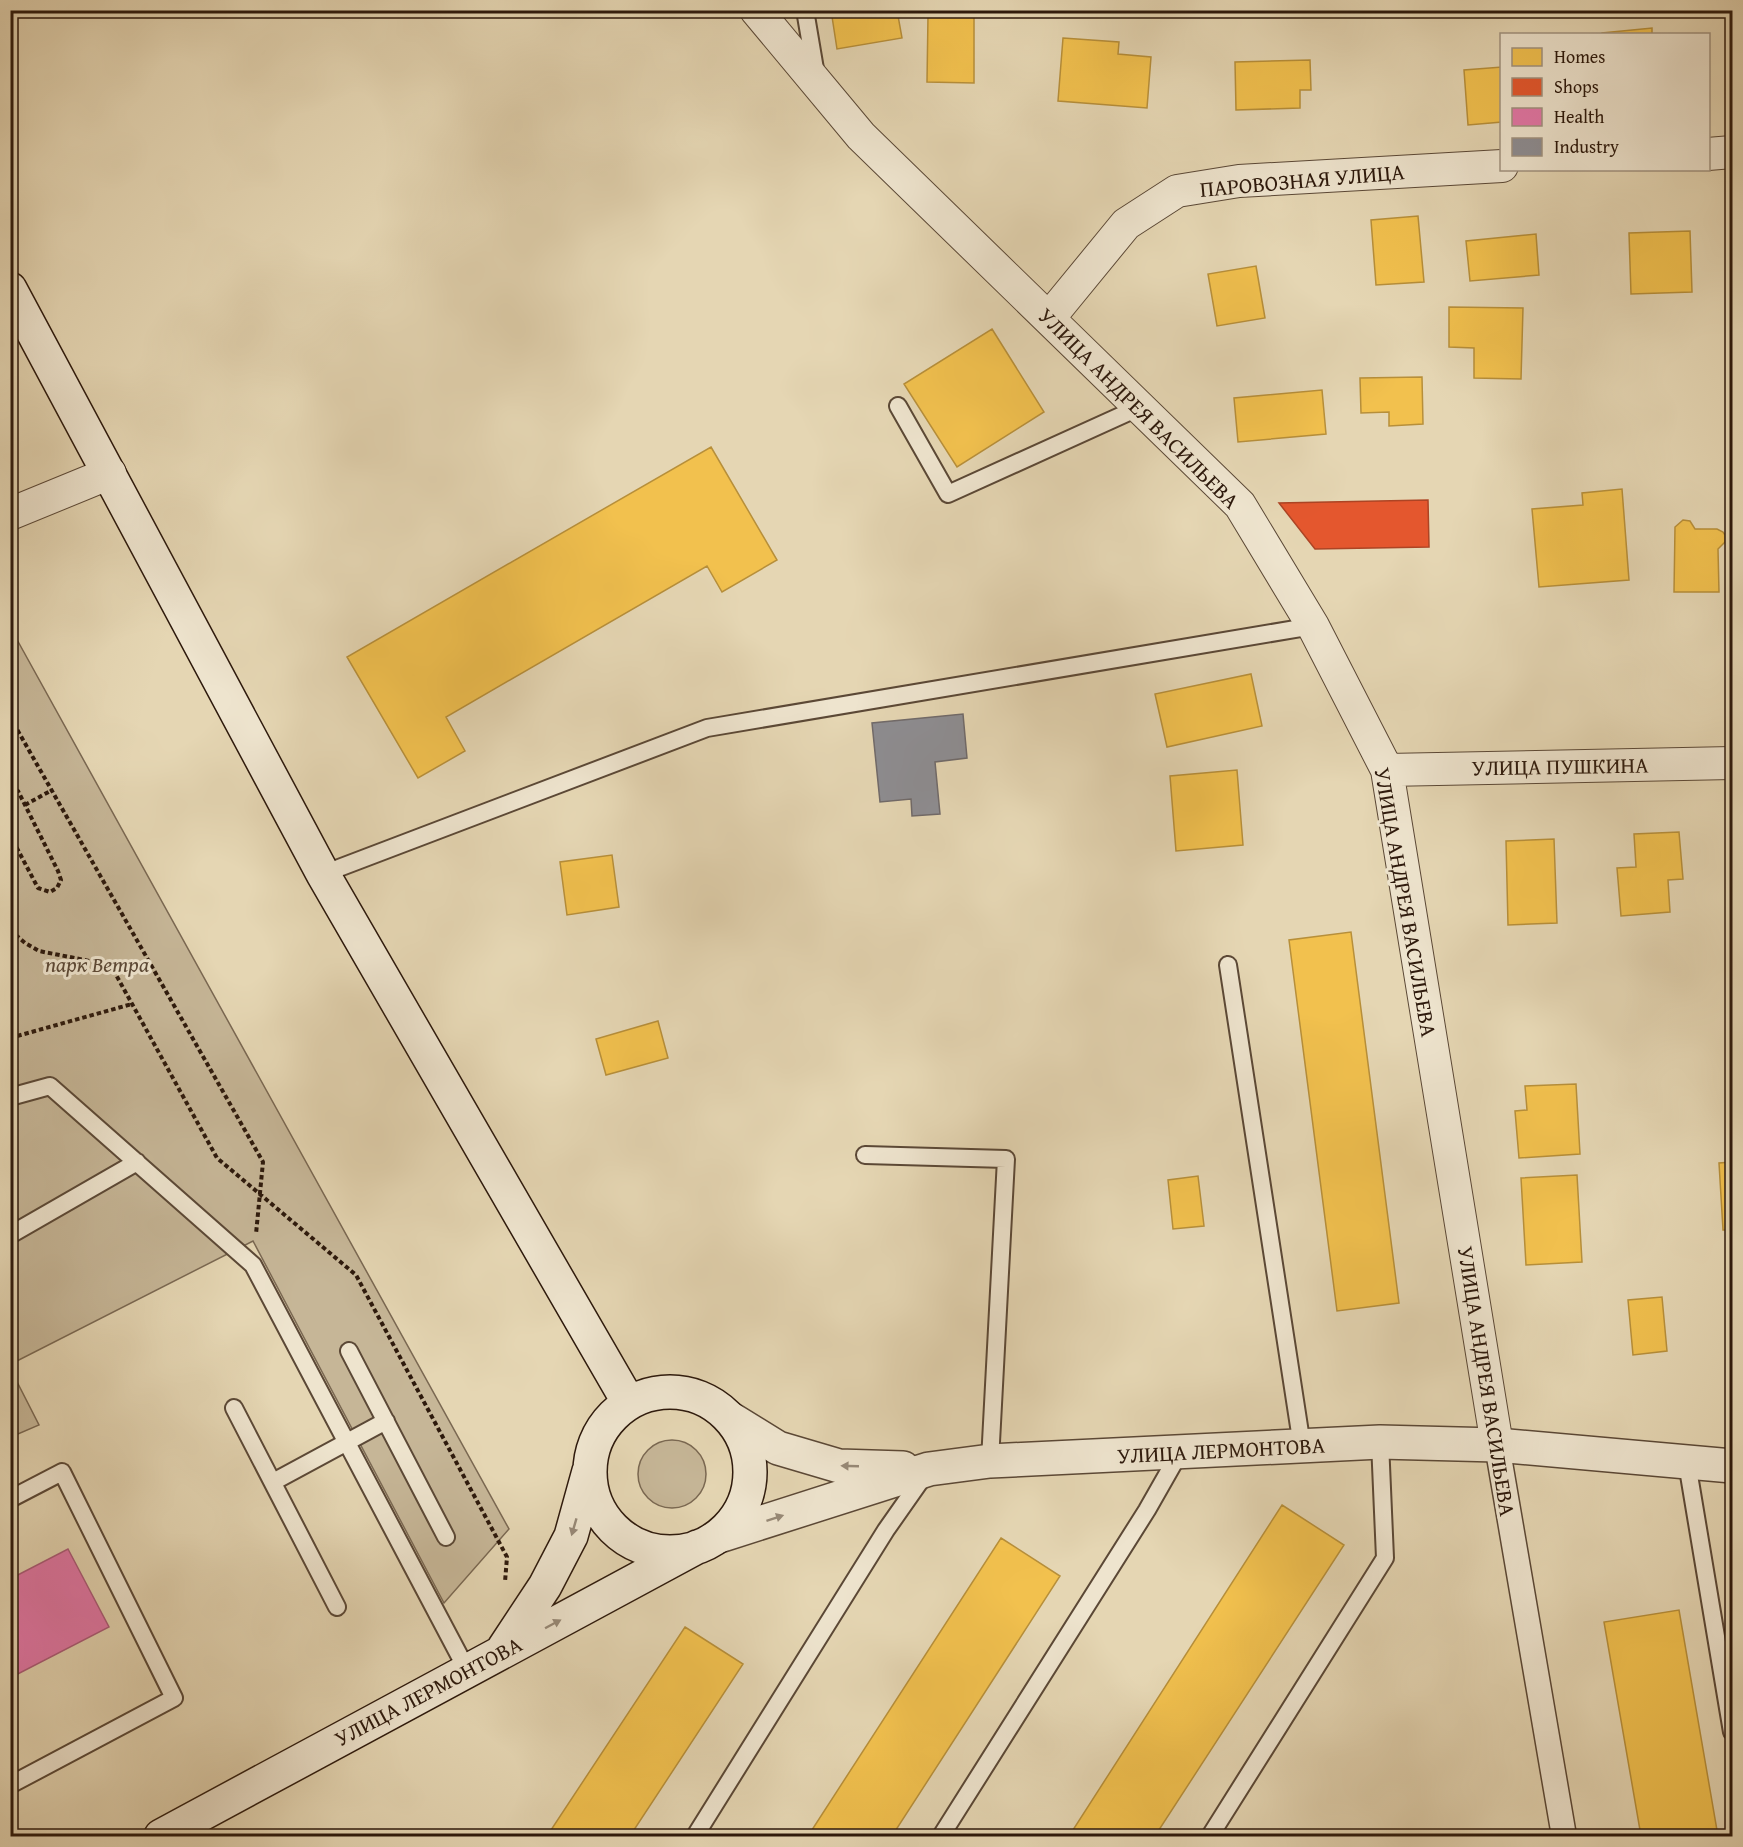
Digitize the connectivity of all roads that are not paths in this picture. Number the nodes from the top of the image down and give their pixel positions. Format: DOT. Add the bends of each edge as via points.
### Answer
graph roads {
  1 [pos="756,10"];
  2 [pos="806,10"];
  3 [pos="817,82"];
  4 [pos="1732,152"];
  5 [pos="1710,154"];
  6 [pos="1500,166"];
  7 [pos="10,288"];
  8 [pos="1049,318"];
  9 [pos="898,406"];
  10 [pos="1140,407"];
  11 [pos="110,473"];
  12 [pos="10,514"];
  13 [pos="1313,626"];
  14 [pos="1732,763"];
  15 [pos="1387,770"];
  16 [pos="323,874"];
  17 [pos="1228,964"];
  18 [pos="10,1097"];
  19 [pos="865,1155"];
  20 [pos="137,1162"];
  21 [pos="10,1235"];
  22 [pos="349,1351"];
  23 [pos="629,1402"];
  24 [pos="234,1408"];
  25 [pos="731,1419"];
  26 [pos="386,1421"];
  27 [pos="346,1442"];
  28 [pos="1380,1442"];
  29 [pos="1497,1445"];
  30 [pos="1302,1446"];
  31 [pos="1180,1452"];
  32 [pos="990,1461"];
  33 [pos="1687,1463"];
  34 [pos="1732,1466"];
  35 [pos="929,1469"];
  36 [pos="589,1471"];
  37 [pos="273,1482"];
  38 [pos="10,1499"];
  39 [pos="446,1537"];
  40 [pos="708,1541"];
  41 [pos="337,1607"];
  42 [pos="502,1652"];
  43 [pos="467,1670"];
  44 [pos="1732,1732"];
  45 [pos="10,1785"];
  46 [pos="161,1836"];
  47 [pos="694,1836"];
  48 [pos="941,1836"];
  49 [pos="1210,1836"];
  50 [pos="1564,1836"];
  1 -- 3 [label="street, УЛИЦА АНДРЕЯ ВАСИЛЬЕВА"];
  2 -- 3 [label="lane"];
  3 -- 8 [label="street, УЛИЦА АНДРЕЯ ВАСИЛЬЕВА" via="861,136"];
  4 -- 5 [label="street"];
  6 -- 8 [label="street, ПАРОВОЗНАЯ УЛИЦА" via="1239,181 1177,191 1126,224"];
  7 -- 11 [label="main road"];
  8 -- 10 [label="street, УЛИЦА АНДРЕЯ ВАСИЛЬЕВА"];
  9 -- 10 [label="lane" via="948,494"];
  10 -- 13 [label="street, УЛИЦА АНДРЕЯ ВАСИЛЬЕВА" via="1240,505"];
  11 -- 12 [label="street"];
  11 -- 16 [label="main road"];
  13 -- 15 [label="street, УЛИЦА АНДРЕЯ ВАСИЛЬЕВА"];
  13 -- 16 [label="lane" via="707,728"];
  14 -- 15 [label="street, УЛИЦА ПУШКИНА"];
  15 -- 29 [label="street, УЛИЦА АНДРЕЯ ВАСИЛЬЕВА"];
  16 -- 23 [label="main road"];
  17 -- 30 [label="lane"];
  18 -- 20 [label="lane" via="50,1086"];
  19 -- 32 [label="lane" via="1006,1159"];
  20 -- 21 [label="lane"];
  20 -- 27 [label="lane" via="253,1265"];
  22 -- 26 [label="lane"];
  23 -- 25 [label="main road" via="655,1393 683,1393 710,1402"];
  23 -- 36 [label="main road" via="608,1420 594,1443"];
  24 -- 37 [label="lane"];
  35 -- 25 [label="main road, one-way" via="839,1466 778,1448"];
  25 -- 40 [label="main road" via="745,1442 750,1467 747,1493 737,1516"];
  26 -- 27 [label="lane"];
  26 -- 39 [label="lane"];
  27 -- 37 [label="lane"];
  27 -- 43 [label="lane"];
  28 -- 29 [label="main road, УЛИЦА ЛЕРМОНТОВА"];
  28 -- 30 [label="main road, УЛИЦА ЛЕРМОНТОВА"];
  28 -- 49 [label="lane" via="1385,1558"];
  29 -- 33 [label="main road, УЛИЦА ЛЕРМОНТОВА"];
  29 -- 50 [label="street, УЛИЦА АНДРЕЯ ВАСИЛЬЕВА"];
  30 -- 31 [label="main road, УЛИЦА ЛЕРМОНТОВА"];
  31 -- 32 [label="main road, УЛИЦА ЛЕРМОНТОВА"];
  31 -- 48 [label="lane"];
  32 -- 35 [label="main road, УЛИЦА ЛЕРМОНТОВА"];
  33 -- 34 [label="main road, УЛИЦА ЛЕРМОНТОВА"];
  33 -- 44 [label="lane"];
  40 -- 35 [label="main road, УЛИЦА ЛЕРМОНТОВА, one-way"];
  35 -- 47 [label="lane" via="886,1530"];
  36 -- 40 [label="main road" via="597,1504 623,1537 646,1549 672,1552"];
  36 -- 42 [label="main road, one-way" via="571,1536 545,1586"];
  37 -- 41 [label="lane"];
  38 -- 45 [label="lane" via="62,1472 174,1698"];
  42 -- 40 [label="main road, УЛИЦА ЛЕРМОНТОВА, one-way"];
  42 -- 43 [label="main road, УЛИЦА ЛЕРМОНТОВА"];
  43 -- 46 [label="main road, УЛИЦА ЛЕРМОНТОВА"];
}
